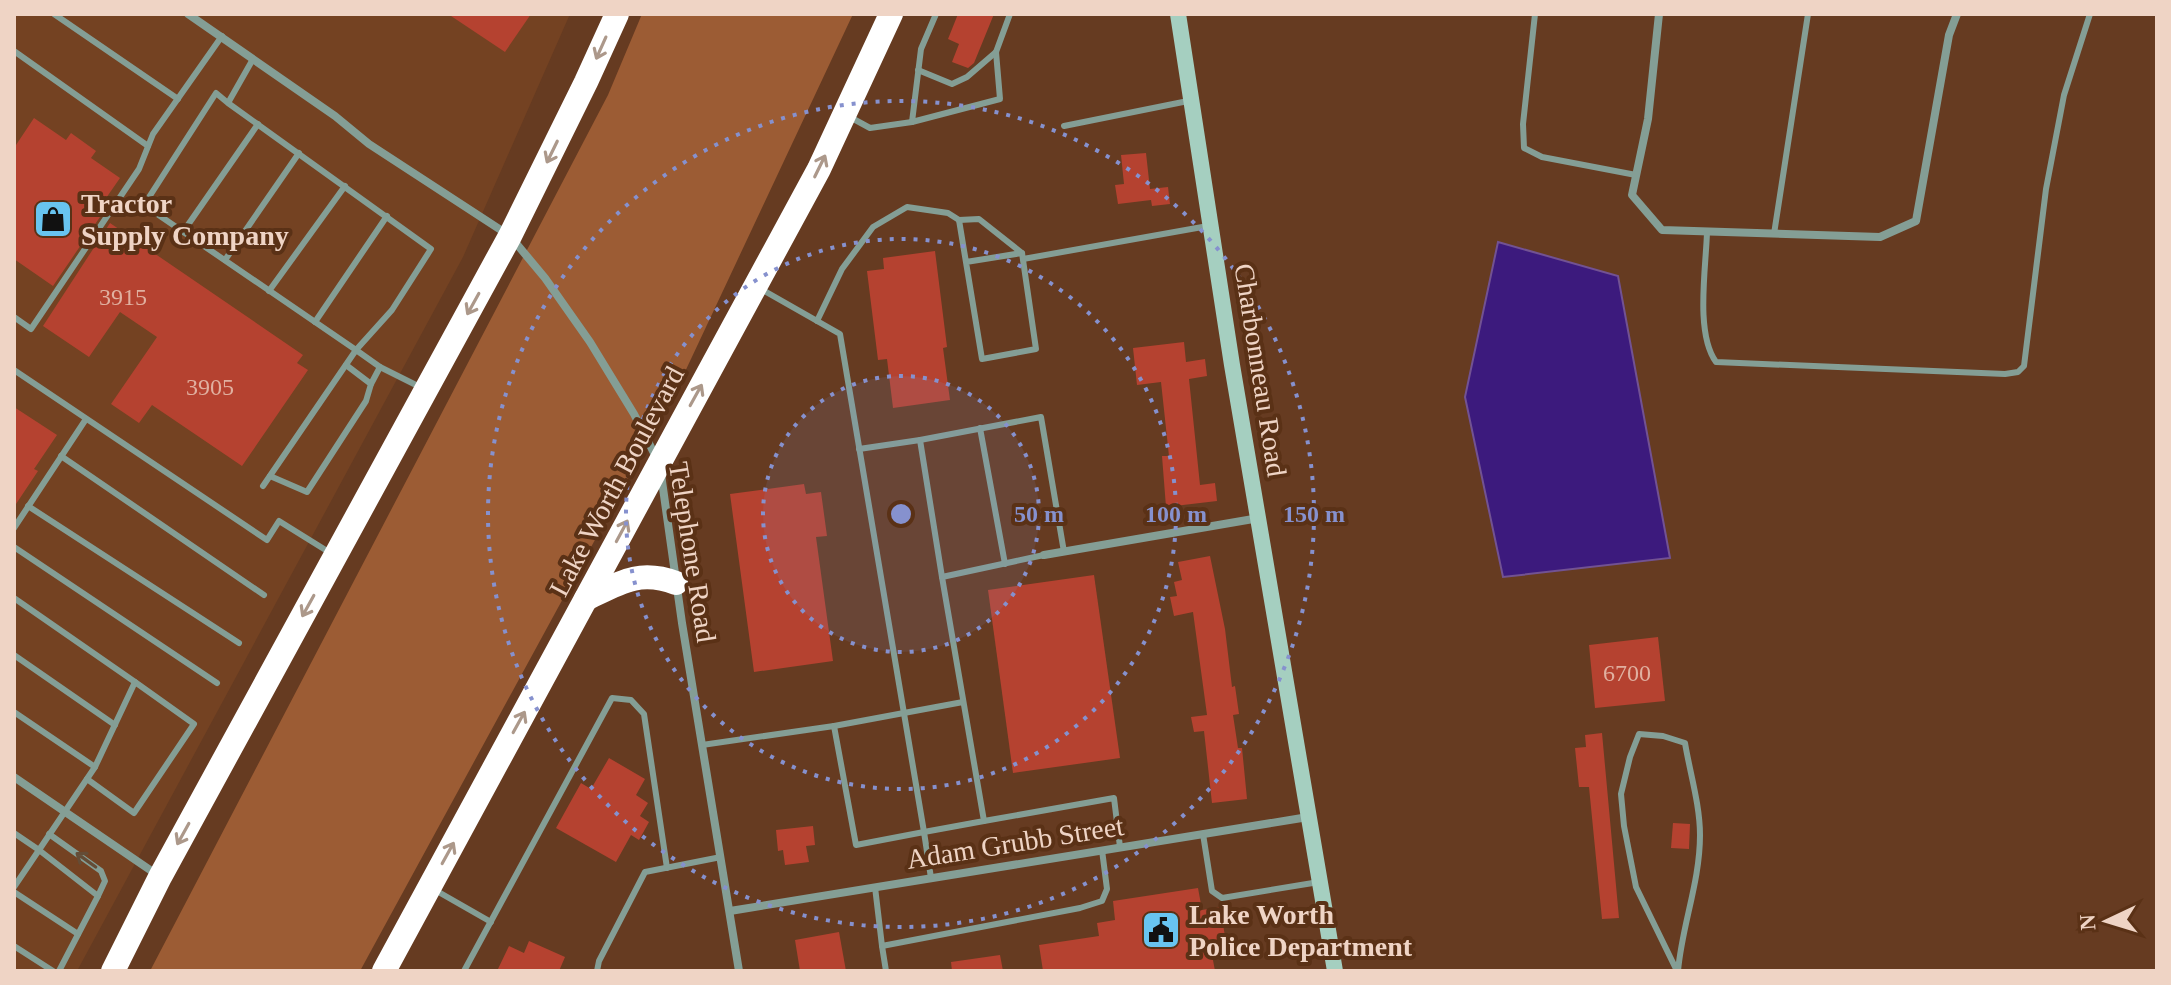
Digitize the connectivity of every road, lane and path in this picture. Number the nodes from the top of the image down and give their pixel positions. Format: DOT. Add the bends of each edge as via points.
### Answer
graph roads {
  1 [pos="54,14"];
  2 [pos="188,14"];
  3 [pos="617,14"];
  4 [pos="891,14"];
  5 [pos="936,14"];
  6 [pos="1010,14"];
  7 [pos="1178,14"];
  8 [pos="1535,14"];
  9 [pos="1659,14"];
  10 [pos="1808,14"];
  11 [pos="1957,14"];
  12 [pos="2090,14"];
  13 [pos="222,36"];
  14 [pos="14,51"];
  15 [pos="996,52"];
  16 [pos="253,59"];
  17 [pos="918,70"];
  18 [pos="178,99"];
  19 [pos="1192,101"];
  20 [pos="228,103"];
  21 [pos="845,114"];
  22 [pos="912,122"];
  23 [pos="258,124"];
  24 [pos="1064,126"];
  25 [pos="148,146"];
  26 [pos="299,153"];
  27 [pos="1636,175"];
  28 [pos="345,186"];
  29 [pos="387,216"];
  30 [pos="959,220"];
  31 [pos="1211,225"];
  32 [pos="183,232"];
  33 [pos="1707,232"];
  34 [pos="1774,234"];
  35 [pos="510,236"];
  36 [pos="1022,256"];
  37 [pos="225,260"];
  38 [pos="966,262"];
  39 [pos="756,286"];
  40 [pos="269,291"];
  41 [pos="14,317"];
  42 [pos="817,321"];
  43 [pos="315,322"];
  44 [pos="356,350"];
  45 [pos="346,365"];
  46 [pos="380,367"];
  47 [pos="14,370"];
  48 [pos="371,384"];
  49 [pos="426,390"];
  50 [pos="86,419"];
  51 [pos="980,428"];
  52 [pos="920,440"];
  53 [pos="859,449"];
  54 [pos="61,456"];
  55 [pos="659,463"];
  56 [pos="270,476"];
  57 [pos="263,486"];
  58 [pos="28,506"];
  59 [pos="1259,518"];
  60 [pos="14,528"];
  61 [pos="14,547"];
  62 [pos="1064,552"];
  63 [pos="1044,555"];
  64 [pos="335,556"];
  65 [pos="1005,564"];
  66 [pos="942,577"];
  67 [pos="676,583"];
  68 [pos="264,595"];
  69 [pos="14,598"];
  70 [pos="586,599"];
  71 [pos="239,643"];
  72 [pos="14,655"];
  73 [pos="135,682"];
  74 [pos="217,683"];
  75 [pos="963,702"];
  76 [pos="14,712"];
  77 [pos="904,713"];
  78 [pos="115,725"];
  79 [pos="834,726"];
  80 [pos="702,745"];
  81 [pos="95,767"];
  82 [pos="14,777"];
  83 [pos="87,779"];
  84 [pos="66,813"];
  85 [pos="1308,817"];
  86 [pos="984,821"];
  87 [pos="924,832"];
  88 [pos="14,833"];
  89 [pos="49,834"];
  90 [pos="1203,834"];
  91 [pos="1120,847"];
  92 [pos="39,850"];
  93 [pos="1102,850"];
  94 [pos="721,857"];
  95 [pos="667,868"];
  96 [pos="160,877"];
  97 [pos="931,878"];
  98 [pos="1319,882"];
  99 [pos="430,887"];
  100 [pos="875,887"];
  101 [pos="14,889"];
  102 [pos="98,896"];
  103 [pos="730,911"];
  104 [pos="491,922"];
  105 [pos="78,934"];
  106 [pos="14,946"];
  107 [pos="882,946"];
  108 [pos="51,970"];
  109 [pos="113,971"];
  110 [pos="384,971"];
  111 [pos="464,971"];
  112 [pos="597,971"];
  113 [pos="739,971"];
  114 [pos="886,971"];
  115 [pos="1335,971"];
  116 [pos="1678,971"];
  1 -- 18 [label="lane"];
  2 -- 13 [label="street, Telephone Road"];
  3 -- 35 [label="highway, one-way"];
  4 -- 21 [label="highway, Lake Worth Boulevard"];
  5 -- 17 [label="lane"];
  6 -- 15 [label="lane"];
  7 -- 19 [label="street, Charbonneau Road"];
  8 -- 27 [label="lane" via="1524,148 1542,157"];
  9 -- 27 [label="street"];
  10 -- 34 [label="lane"];
  11 -- 34 [label="street" via="1916,221 1880,237"];
  12 -- 33 [label="lane" via="2064,95 2046,189 2024,366 2018,372 1716,362 1704,330"];
  13 -- 16 [label="street, Telephone Road"];
  13 -- 18 [label="lane"];
  14 -- 25 [label="lane"];
  15 -- 17 [label="lane" via="952,84"];
  15 -- 22 [label="lane" via="1000,99"];
  16 -- 20 [label="lane"];
  16 -- 35 [label="street, Telephone Road" via="369,144"];
  17 -- 22 [label="lane"];
  18 -- 25 [label="lane"];
  19 -- 24 [label="lane"];
  19 -- 31 [label="street, Charbonneau Road"];
  20 -- 23 [label="lane"];
  20 -- 32 [label="lane" via="216,93 144,205"];
  21 -- 22 [label="lane" via="870,128"];
  39 -- 21 [label="highway, Lake Worth Boulevard, one-way"];
  23 -- 26 [label="lane"];
  23 -- 32 [label="lane"];
  25 -- 41 [label="lane" via="139,169 31,329"];
  26 -- 28 [label="lane"];
  26 -- 37 [label="lane"];
  27 -- 33 [label="street" via="1632,195 1662,230"];
  28 -- 29 [label="lane"];
  28 -- 40 [label="lane"];
  29 -- 43 [label="lane"];
  29 -- 44 [label="lane" via="431,249 392,310"];
  30 -- 36 [label="lane" via="979,219"];
  30 -- 38 [label="lane"];
  30 -- 42 [label="lane" via="948,213 907,207 873,227 842,269"];
  31 -- 36 [label="lane"];
  31 -- 59 [label="street, Charbonneau Road"];
  32 -- 37 [label="lane"];
  33 -- 34 [label="street"];
  35 -- 49 [label="highway, one-way"];
  35 -- 55 [label="street, Telephone Road" via="590,342"];
  36 -- 38 [label="lane"];
  36 -- 38 [label="lane" via="1036,349 982,359"];
  37 -- 40 [label="lane"];
  39 -- 42 [label="lane"];
  55 -- 39 [label="highway, Lake Worth Boulevard, one-way"];
  40 -- 43 [label="lane"];
  42 -- 53 [label="lane" via="840,334"];
  43 -- 44 [label="lane"];
  44 -- 45 [label="lane"];
  44 -- 46 [label="lane"];
  45 -- 48 [label="lane"];
  45 -- 56 [label="lane"];
  46 -- 48 [label="lane"];
  46 -- 49 [label="lane"];
  47 -- 50 [label="lane"];
  48 -- 56 [label="lane" via="366,401 307,492"];
  49 -- 64 [label="highway"];
  50 -- 54 [label="lane"];
  50 -- 64 [label="lane" via="267,540 279,521"];
  51 -- 52 [label="lane"];
  51 -- 62 [label="lane" via="1041,417"];
  51 -- 65 [label="lane"];
  52 -- 53 [label="lane"];
  52 -- 66 [label="lane"];
  53 -- 77 [label="lane"];
  54 -- 58 [label="lane"];
  54 -- 68 [label="lane"];
  55 -- 67 [label="street, Telephone Road"];
  70 -- 55 [label="highway, Lake Worth Boulevard, one-way"];
  56 -- 57 [label="lane"];
  58 -- 60 [label="lane"];
  58 -- 71 [label="lane"];
  59 -- 62 [label="street"];
  59 -- 85 [label="street, Charbonneau Road"];
  61 -- 74 [label="lane"];
  62 -- 63 [label="street"];
  63 -- 65 [label="lane"];
  64 -- 96 [label="highway, one-way"];
  65 -- 66 [label="lane"];
  66 -- 75 [label="lane"];
  67 -- 70 [label="highway" via="657,576 637,578"];
  67 -- 80 [label="street, Telephone Road"];
  69 -- 73 [label="lane"];
  99 -- 70 [label="highway, Lake Worth Boulevard, one-way"];
  72 -- 78 [label="lane"];
  73 -- 78 [label="lane"];
  73 -- 83 [label="lane" via="194,724 134,813"];
  75 -- 77 [label="lane"];
  75 -- 86 [label="lane"];
  76 -- 81 [label="lane"];
  77 -- 79 [label="lane"];
  77 -- 87 [label="lane"];
  78 -- 81 [label="lane"];
  79 -- 80 [label="lane"];
  79 -- 87 [label="lane" via="856,845"];
  80 -- 94 [label="street, Telephone Road"];
  81 -- 83 [label="lane"];
  82 -- 84 [label="street"];
  83 -- 84 [label="lane"];
  84 -- 89 [label="lane"];
  84 -- 96 [label="street"];
  85 -- 90 [label="street, Adam Grubb Street"];
  85 -- 98 [label="street, Charbonneau Road"];
  86 -- 87 [label="lane"];
  86 -- 91 [label="lane" via="1114,798"];
  87 -- 97 [label="lane"];
  88 -- 92 [label="lane"];
  89 -- 92 [label="lane"];
  102 -- 89 [label="lane, one-way" via="105,881 101,871"];
  90 -- 91 [label="street, Adam Grubb Street"];
  90 -- 98 [label="lane" via="1212,891 1222,898"];
  91 -- 93 [label="street, Adam Grubb Street"];
  92 -- 101 [label="lane"];
  92 -- 102 [label="lane"];
  93 -- 97 [label="street, Adam Grubb Street"];
  93 -- 107 [label="lane" via="1107,889 1102,901"];
  94 -- 95 [label="lane"];
  94 -- 103 [label="street, Telephone Road"];
  95 -- 104 [label="lane" via="644,714 631,700 612,698"];
  95 -- 112 [label="lane" via="645,872"];
  96 -- 109 [label="highway"];
  97 -- 100 [label="street, Adam Grubb Street"];
  98 -- 115 [label="street, Charbonneau Road"];
  99 -- 104 [label="lane"];
  99 -- 110 [label="highway, Lake Worth Boulevard"];
  100 -- 103 [label="street, Adam Grubb Street"];
  100 -- 107 [label="lane"];
  101 -- 105 [label="lane"];
  102 -- 105 [label="lane"];
  103 -- 113 [label="street, Telephone Road"];
  104 -- 111 [label="lane"];
  105 -- 108 [label="lane"];
  106 -- 108 [label="lane"];
  107 -- 114 [label="lane"];
  116 -- 116 [label="lane" via="1696,878 1700,834 1695,796 1685,743 1639,734 1621,794 1624,826 1636,887"];
}
